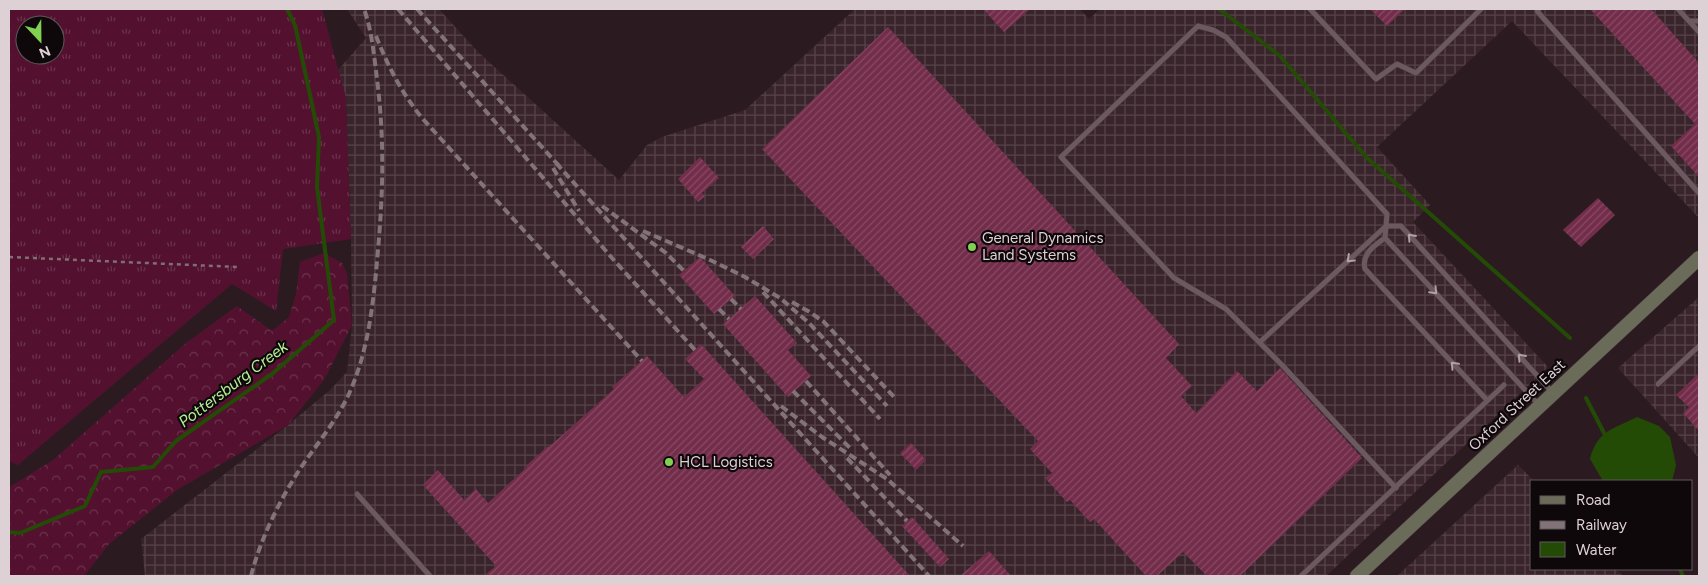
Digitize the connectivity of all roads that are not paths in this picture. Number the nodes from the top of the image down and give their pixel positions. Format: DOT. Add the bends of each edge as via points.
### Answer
graph roads {
  1 [pos="1310,9"];
  2 [pos="1481,9"];
  3 [pos="1539,9"];
  4 [pos="1678,9"];
  5 [pos="1689,20"];
  6 [pos="1699,21"];
  7 [pos="1699,32"];
  8 [pos="1699,193"];
  9 [pos="1386,226"];
  10 [pos="1385,238"];
  11 [pos="1699,258"];
  12 [pos="1260,342"];
  13 [pos="1699,346"];
  14 [pos="1658,384"];
  15 [pos="1504,385"];
  16 [pos="1553,393"];
  17 [pos="1488,400"];
  18 [pos="1540,406"];
  19 [pos="1396,488"];
  20 [pos="357,494"];
  21 [pos="430,576"];
  22 [pos="1301,576"];
  23 [pos="1357,576"];
  1 -- 2 [label="lane" via="1376,79 1397,64 1416,73"];
  3 -- 8 [label="lane" via="1537,11"];
  4 -- 5 [label="lane"];
  5 -- 6 [label="lane"];
  5 -- 7 [label="lane"];
  9 -- 10 [label="lane"];
  9 -- 12 [label="lane, one-way"];
  9 -- 12 [label="lane" via="1387,214 1226,37 1198,26 1061,157 1174,278 1226,309"];
  16 -- 9 [label="lane, one-way" via="1401,226"];
  17 -- 10 [label="lane, one-way" via="1364,269 1366,255"];
  10 -- 18 [label="lane, one-way"];
  11 -- 16 [label="main road, Oxford Street East"];
  12 -- 19 [label="lane"];
  13 -- 14 [label="lane"];
  15 -- 17 [label="lane"];
  16 -- 18 [label="main road, Oxford Street East"];
  17 -- 19 [label="lane"];
  18 -- 23 [label="main road, Oxford Street East"];
  19 -- 22 [label="lane"];
  20 -- 21 [label="lane"];
}
